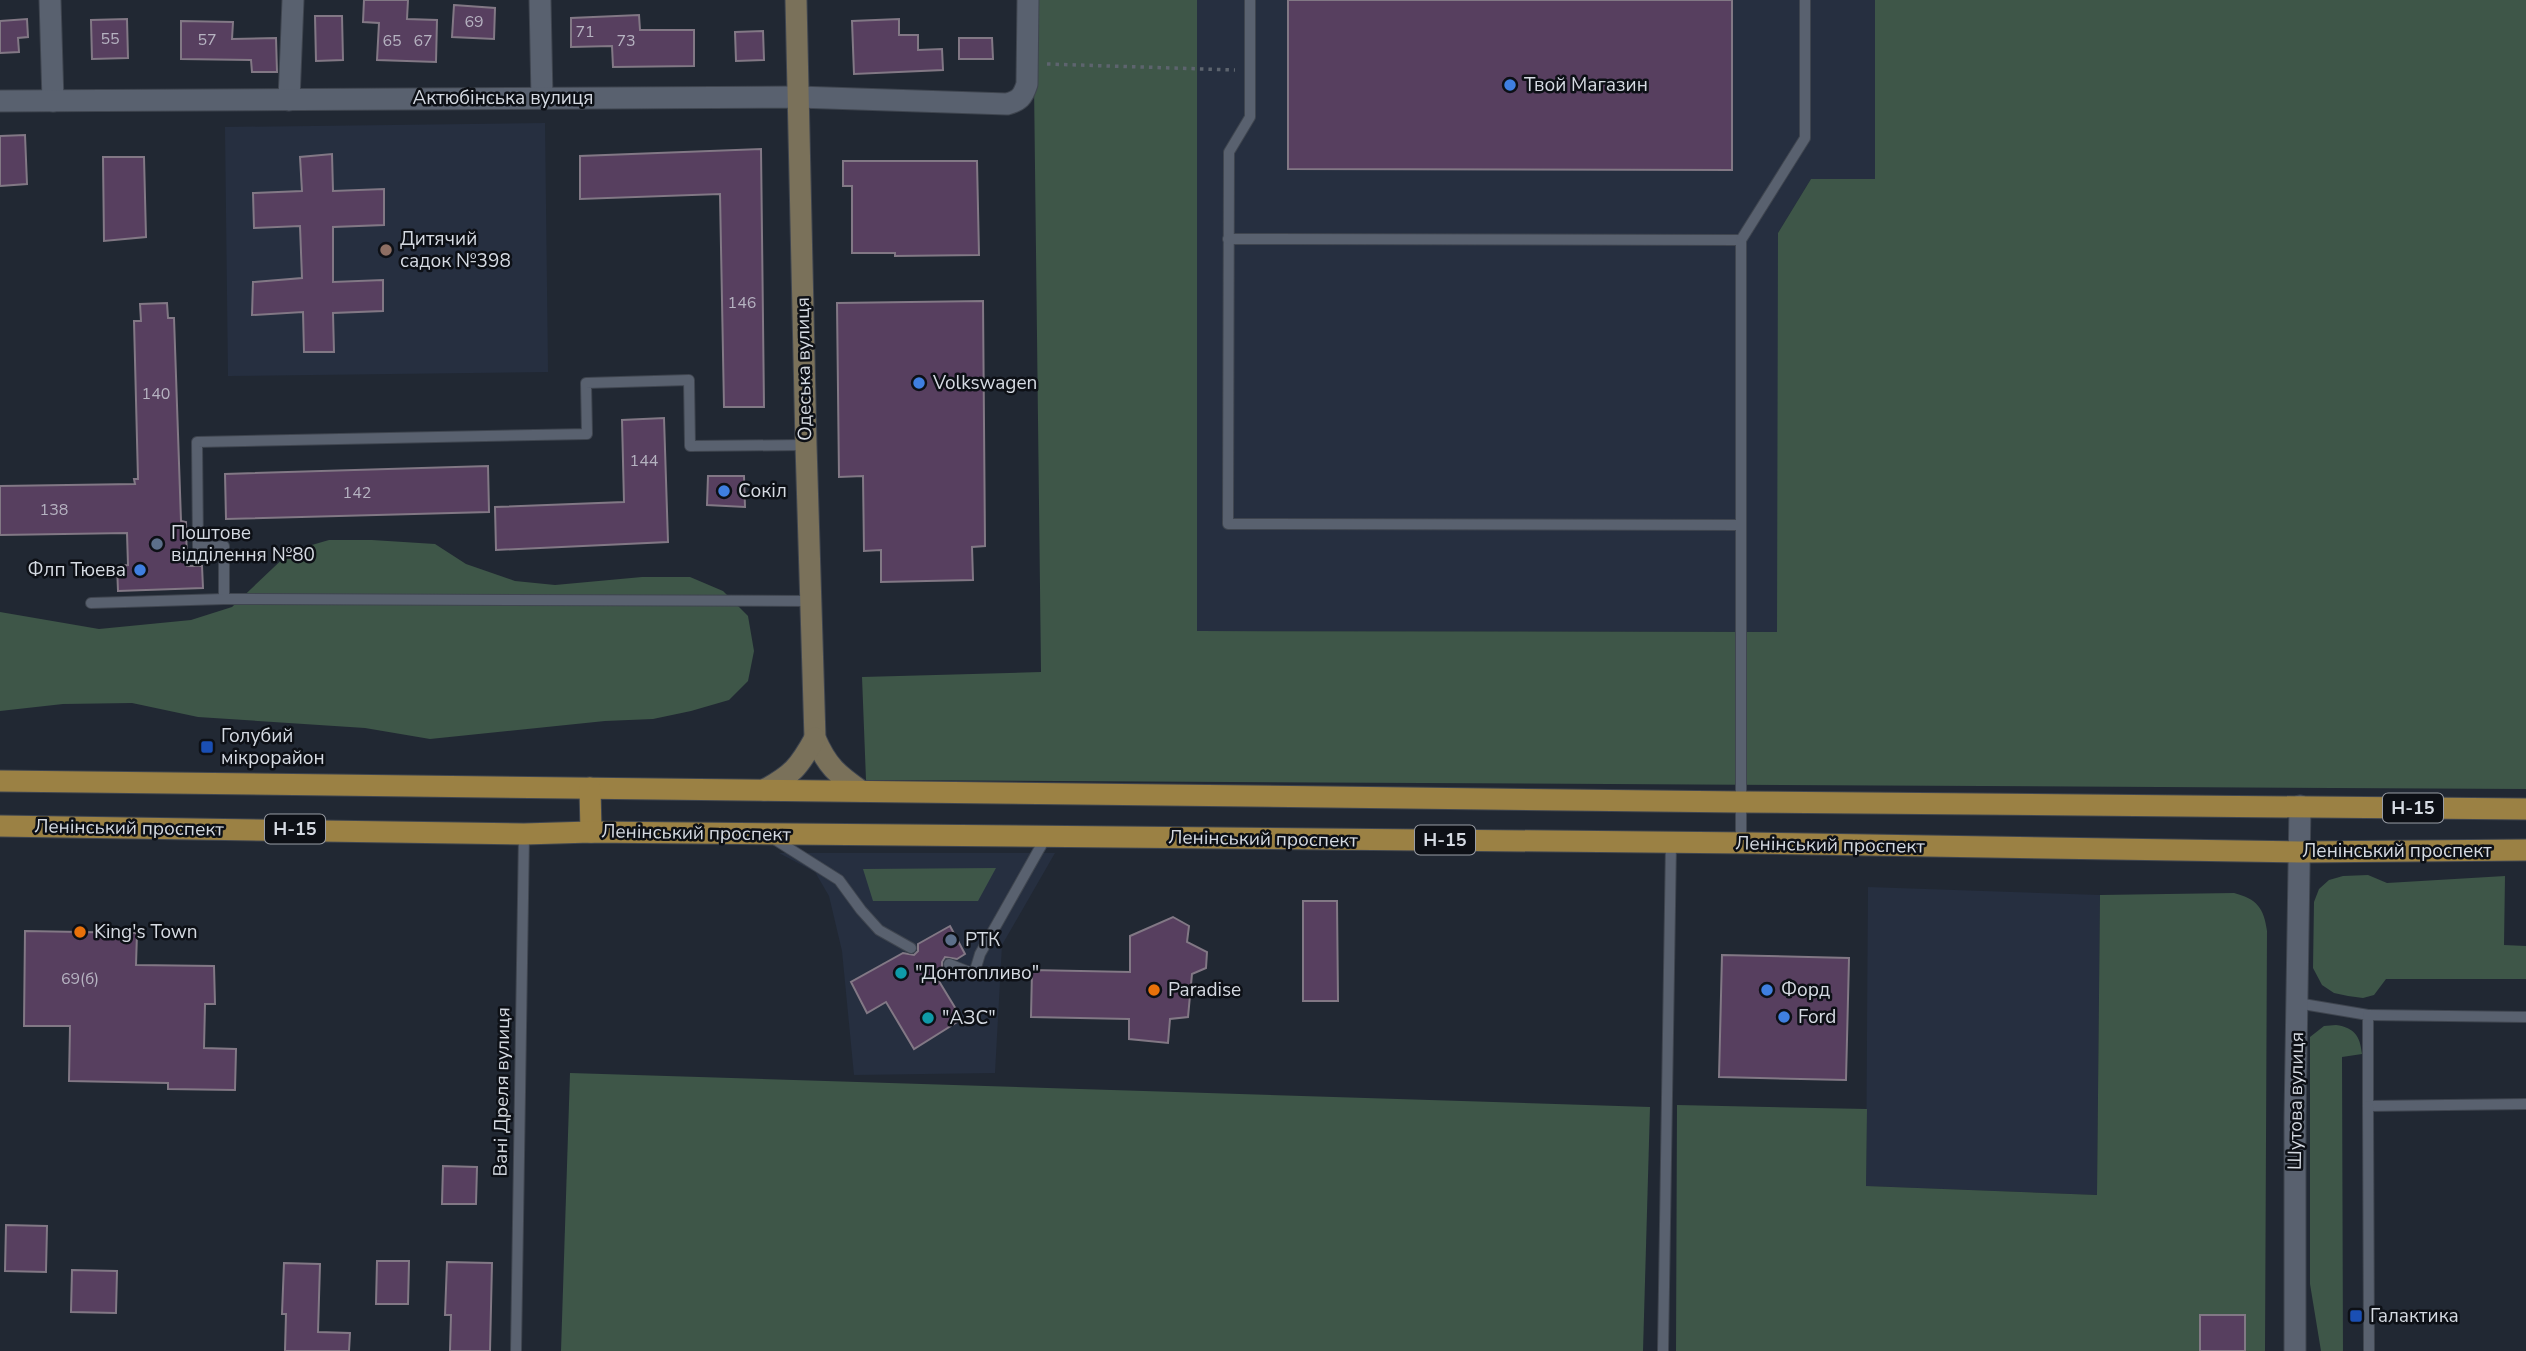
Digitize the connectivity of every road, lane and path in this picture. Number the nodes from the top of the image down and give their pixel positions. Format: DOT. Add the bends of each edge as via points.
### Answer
graph roads {
  1 [pos="50,0"];
  2 [pos="293,0"];
  3 [pos="540,0"];
  4 [pos="796,0"];
  5 [pos="1028,0"];
  6 [pos="1250,0"];
  7 [pos="1805,0"];
  8 [pos="1027,63"];
  9 [pos="1250,71"];
  10 [pos="799,97"];
  11 [pos="542,98"];
  12 [pos="289,100"];
  13 [pos="0,101"];
  14 [pos="52,101"];
  15 [pos="1228,239"];
  16 [pos="1741,240"];
  17 [pos="806,445"];
  18 [pos="1741,525"];
  19 [pos="224,599"];
  20 [pos="811,601"];
  21 [pos="91,603"];
  22 [pos="815,738"];
  23 [pos="0,781"];
  24 [pos="590,788"];
  25 [pos="764,790"];
  26 [pos="862,792"];
  27 [pos="1741,802"];
  28 [pos="2300,806"];
  29 [pos="2526,809"];
  30 [pos="0,826"];
  31 [pos="591,832"];
  32 [pos="524,834"];
  33 [pos="765,834"];
  34 [pos="1046,836"];
  35 [pos="1671,843"];
  36 [pos="1741,843"];
  37 [pos="2526,850"];
  38 [pos="2300,852"];
  39 [pos="911,948"];
  40 [pos="949,964"];
  41 [pos="2297,1003"];
  42 [pos="2368,1015"];
  43 [pos="2526,1017"];
  44 [pos="2526,1104"];
  45 [pos="2368,1106"];
  46 [pos="516,1351"];
  47 [pos="1663,1351"];
  48 [pos="2295,1351"];
  49 [pos="2369,1351"];
  1 -- 14 [label="street"];
  2 -- 12 [label="street"];
  3 -- 11 [label="street"];
  4 -- 10 [label="street, Одеська вулиця"];
  5 -- 8 [label="street"];
  6 -- 9 [label="lane"];
  7 -- 16 [label="lane" via="1805,138"];
  8 -- 9 [label="path"];
  8 -- 10 [label="street, Актюбінська вулиця" via="1024,94 1018,102 1007,104"];
  9 -- 15 [label="lane" via="1250,117 1229,152"];
  10 -- 11 [label="street, Актюбінська вулиця"];
  10 -- 17 [label="street, Одеська вулиця"];
  11 -- 12 [label="street, Актюбінська вулиця"];
  12 -- 14 [label="street, Актюбінська вулиця"];
  13 -- 14 [label="street, Актюбінська вулиця"];
  15 -- 16 [label="lane"];
  15 -- 18 [label="lane" via="1228,524"];
  16 -- 18 [label="lane"];
  17 -- 19 [label="lane" via="690,446 689,380 586,383 587,434 197,443 198,547 224,546"];
  17 -- 20 [label="street, Одеська вулиця"];
  18 -- 27 [label="lane"];
  19 -- 20 [label="lane"];
  19 -- 21 [label="lane"];
  20 -- 22 [label="street, Одеська вулиця"];
  22 -- 25 [label="street" via="788,777"];
  22 -- 26 [label="street, Одеська вулиця" via="835,773"];
  23 -- 24 [label="main road, Н-15"];
  24 -- 25 [label="main road, Н-15"];
  24 -- 31 [label="main road"];
  25 -- 26 [label="main road, Н-15"];
  26 -- 27 [label="main road, Н-15"];
  27 -- 28 [label="main road, Н-15"];
  27 -- 36 [label="lane"];
  28 -- 29 [label="main road, Н-15"];
  28 -- 38 [label="street, Шутова вулиця"];
  30 -- 32 [label="main road, Ленінський проспект / Н-15"];
  31 -- 32 [label="main road, Ленінський проспект / Н-15"];
  31 -- 33 [label="main road, Ленінський проспект / Н-15"];
  32 -- 46 [label="lane, Вані Дреля вулиця"];
  33 -- 34 [label="main road, Ленінський проспект / Н-15"];
  33 -- 39 [label="lane" via="839,880 879,930"];
  34 -- 35 [label="main road, Ленінський проспект / Н-15"];
  34 -- 40 [label="lane" via="980,954 974,974"];
  35 -- 36 [label="main road, Ленінський проспект / Н-15"];
  35 -- 47 [label="lane"];
  36 -- 38 [label="main road, Ленінський проспект / Н-15"];
  37 -- 38 [label="main road, Ленінський проспект / Н-15"];
  38 -- 41 [label="street, Шутова вулиця"];
  41 -- 42 [label="lane"];
  41 -- 48 [label="street, Шутова вулиця"];
  42 -- 43 [label="lane"];
  42 -- 45 [label="lane"];
  44 -- 45 [label="lane"];
  45 -- 49 [label="lane"];
}
